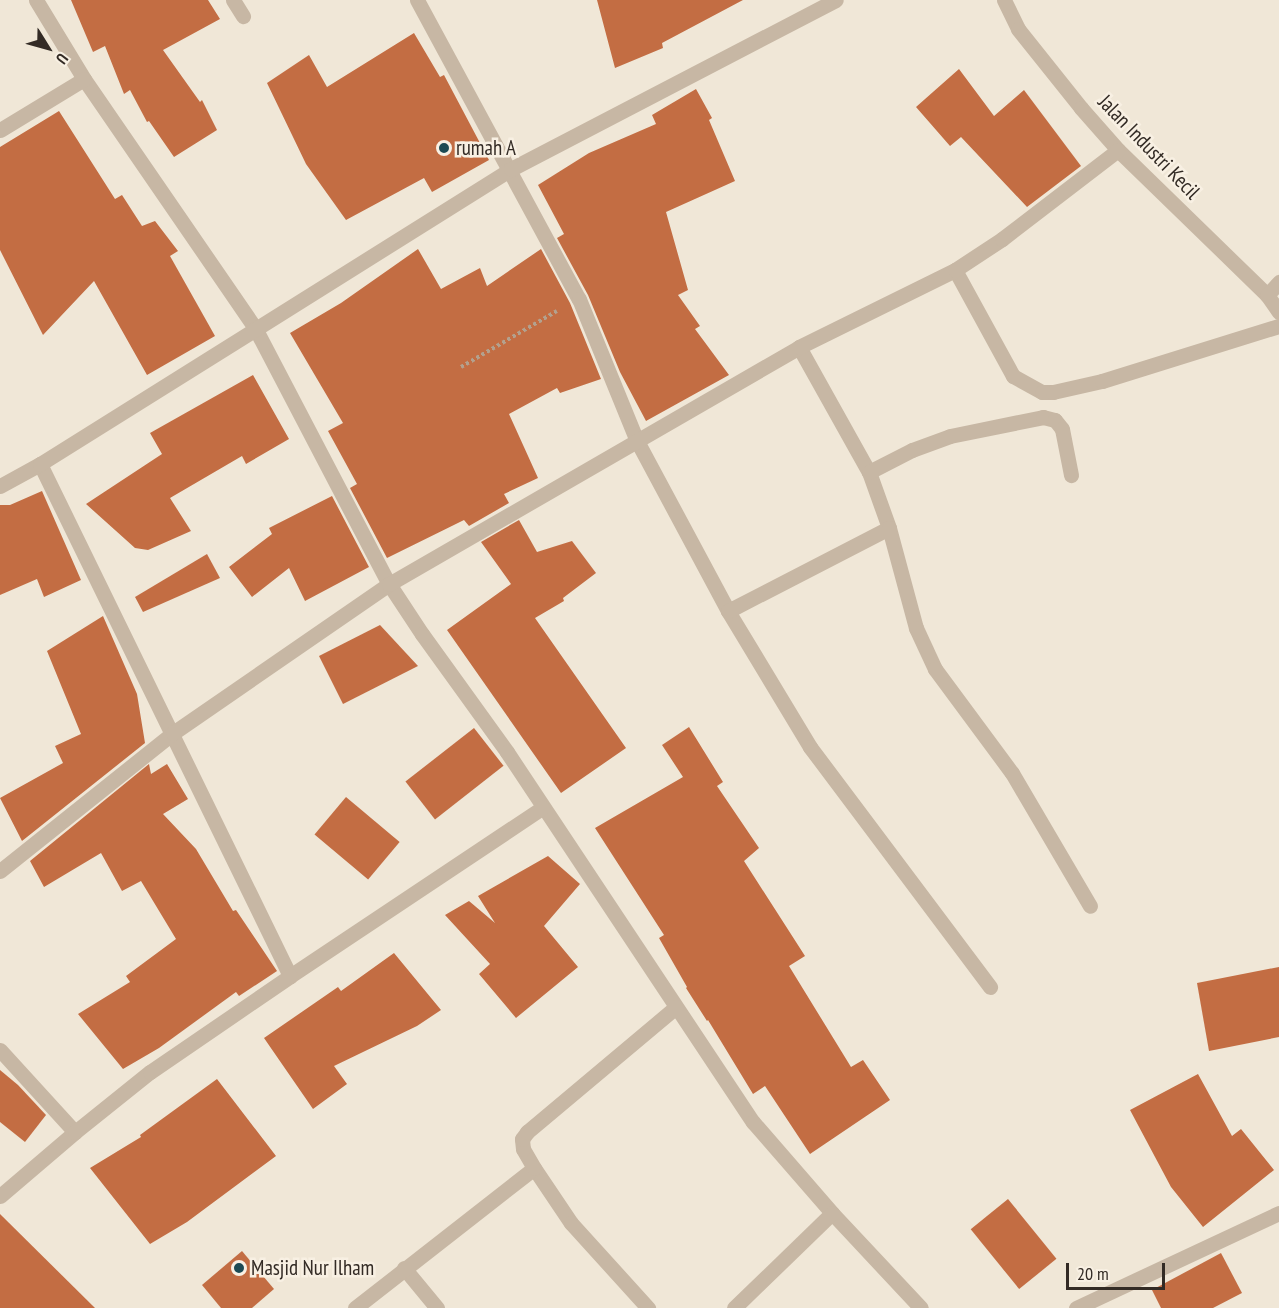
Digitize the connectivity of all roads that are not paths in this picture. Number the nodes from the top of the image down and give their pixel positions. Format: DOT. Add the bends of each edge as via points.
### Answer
graph roads {
  1 [pos="36,0"];
  2 [pos="233,0"];
  3 [pos="417,0"];
  4 [pos="836,0"];
  5 [pos="1004,0"];
  6 [pos="243,16"];
  7 [pos="84,79"];
  8 [pos="0,130"];
  9 [pos="1118,150"];
  10 [pos="511,169"];
  11 [pos="955,270"];
  12 [pos="1279,282"];
  13 [pos="1268,295"];
  14 [pos="1279,312"];
  15 [pos="1279,326"];
  16 [pos="255,328"];
  17 [pos="799,347"];
  18 [pos="637,441"];
  19 [pos="40,464"];
  20 [pos="869,472"];
  21 [pos="1071,475"];
  22 [pos="0,486"];
  23 [pos="889,528"];
  24 [pos="389,584"];
  25 [pos="728,611"];
  26 [pos="173,733"];
  27 [pos="542,807"];
  28 [pos="0,871"];
  29 [pos="1090,906"];
  30 [pos="290,976"];
  31 [pos="990,987"];
  32 [pos="676,1007"];
  33 [pos="0,1050"];
  34 [pos="75,1132"];
  35 [pos="534,1168"];
  36 [pos="0,1196"];
  37 [pos="832,1213"];
  38 [pos="1279,1213"];
  39 [pos="404,1268"];
  40 [pos="355,1308"];
  41 [pos="437,1308"];
  42 [pos="648,1308"];
  43 [pos="734,1308"];
  44 [pos="921,1308"];
  45 [pos="1076,1308"];
  1 -- 7 [label="street"];
  2 -- 6 [label="street"];
  3 -- 10 [label="street"];
  4 -- 10 [label="street"];
  5 -- 9 [label="street, Jalan Industri Kecil" via="1018,29"];
  7 -- 8 [label="street"];
  7 -- 16 [label="street"];
  9 -- 11 [label="street"];
  9 -- 13 [label="street, Jalan Industri Kecil"];
  10 -- 16 [label="street"];
  10 -- 18 [label="street" via="579,299"];
  11 -- 15 [label="street" via="1013,376 1042,392 1102,381"];
  11 -- 17 [label="street"];
  12 -- 13 [label="street"];
  13 -- 14 [label="street, Jalan Industri Kecil"];
  16 -- 19 [label="street"];
  16 -- 24 [label="street"];
  17 -- 18 [label="street"];
  17 -- 20 [label="street"];
  18 -- 24 [label="street"];
  18 -- 25 [label="street"];
  19 -- 22 [label="street"];
  19 -- 26 [label="street"];
  20 -- 21 [label="street" via="950,436 1043,417 1055,420 1062,429"];
  20 -- 23 [label="street"];
  23 -- 25 [label="street"];
  23 -- 29 [label="street" via="916,628 935,669 1012,773"];
  24 -- 26 [label="street"];
  24 -- 27 [label="street"];
  25 -- 31 [label="street" via="810,747"];
  26 -- 28 [label="street"];
  26 -- 30 [label="street"];
  27 -- 30 [label="street"];
  27 -- 32 [label="street"];
  30 -- 34 [label="street" via="202,1034"];
  32 -- 35 [label="street" via="527,1132 522,1139 523,1149"];
  32 -- 37 [label="street" via="753,1122"];
  33 -- 34 [label="street"];
  34 -- 36 [label="street"];
  35 -- 39 [label="street"];
  35 -- 42 [label="street" via="571,1223"];
  37 -- 43 [label="street"];
  37 -- 44 [label="street"];
  38 -- 45 [label="street"];
  39 -- 40 [label="street"];
  39 -- 41 [label="street"];
}
